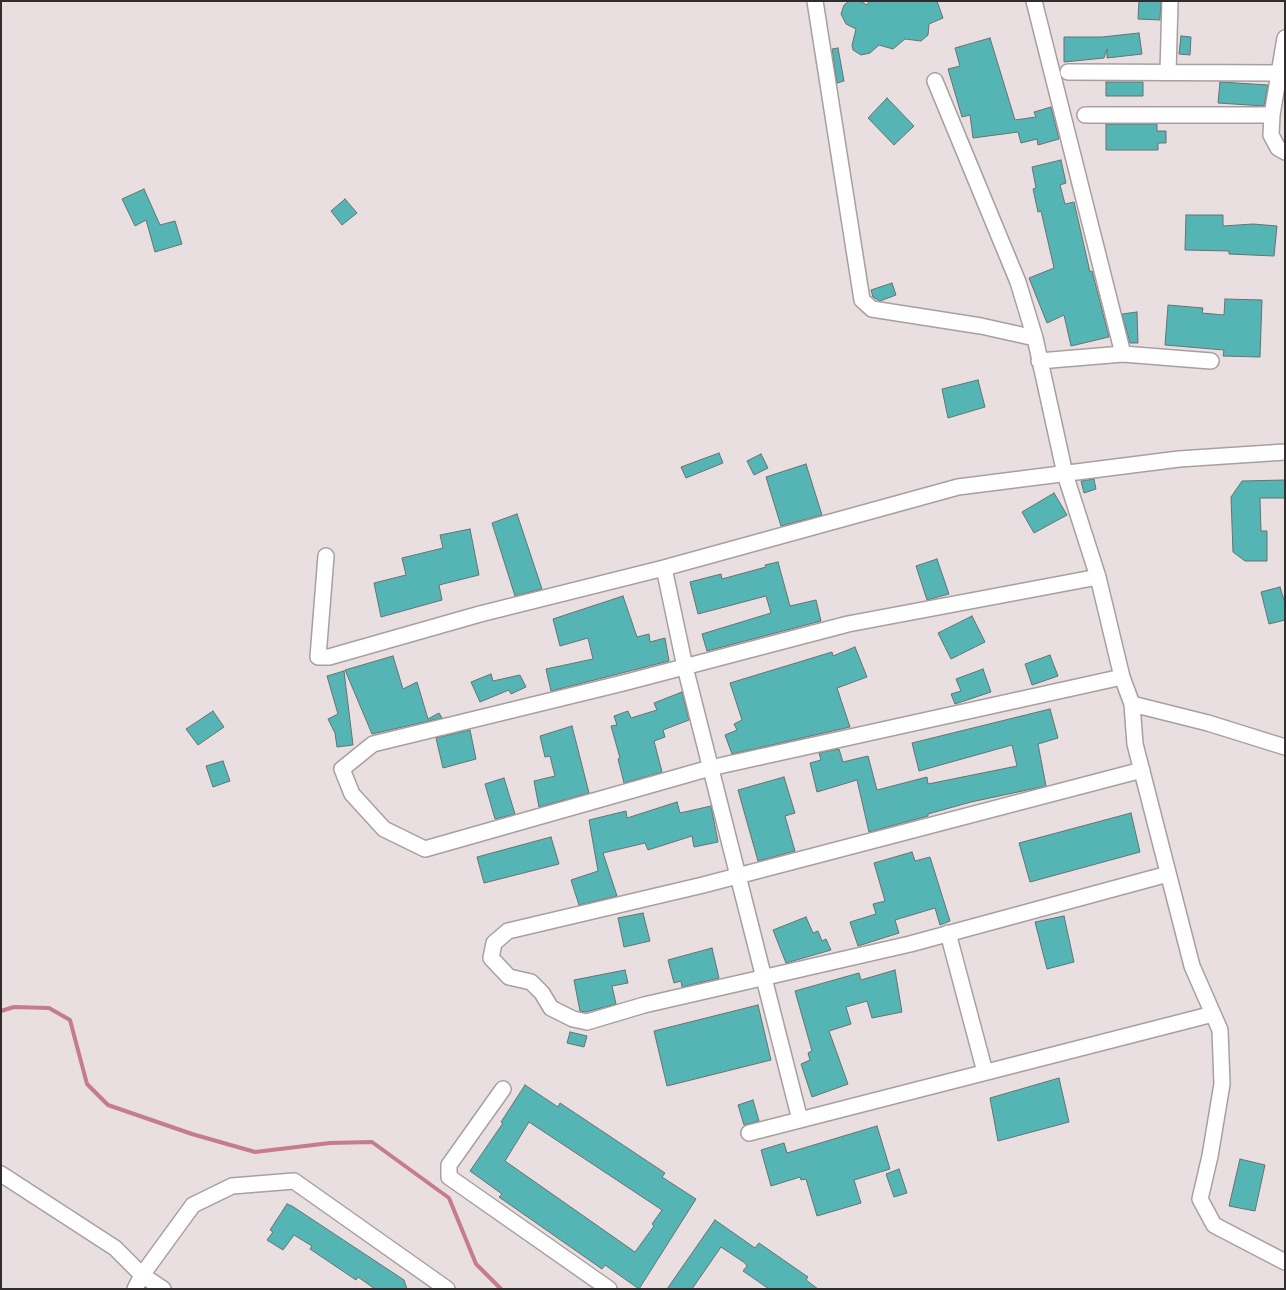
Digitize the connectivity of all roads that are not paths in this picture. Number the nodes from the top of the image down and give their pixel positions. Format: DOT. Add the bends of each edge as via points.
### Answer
graph roads {
  1 [pos="815,1"];
  2 [pos="1034,1"];
  3 [pos="1170,1"];
  4 [pos="1285,38"];
  5 [pos="1068,72"];
  6 [pos="1168,72"];
  7 [pos="1278,73"];
  8 [pos="935,81"];
  9 [pos="1085,114"];
  10 [pos="1272,115"];
  11 [pos="1285,152"];
  12 [pos="1035,338"];
  13 [pos="1123,354"];
  14 [pos="1039,361"];
  15 [pos="1211,361"];
  16 [pos="1285,452"];
  17 [pos="1065,474"];
  18 [pos="326,556"];
  19 [pos="664,568"];
  20 [pos="1098,578"];
  21 [pos="684,667"];
  22 [pos="1122,677"];
  23 [pos="1132,704"];
  24 [pos="1285,747"];
  25 [pos="710,768"];
  26 [pos="1142,770"];
  27 [pos="738,874"];
  28 [pos="1168,874"];
  29 [pos="948,933"];
  30 [pos="764,977"];
  31 [pos="1213,1014"];
  32 [pos="985,1072"];
  33 [pos="503,1089"];
  34 [pos="800,1120"];
  35 [pos="749,1133"];
  36 [pos="1,1174"];
  37 [pos="1285,1262"];
  38 [pos="142,1275"];
  39 [pos="135,1289"];
  40 [pos="163,1289"];
  41 [pos="448,1289"];
  42 [pos="609,1289"];
  1 -- 12 [label="street" via="862,300 872,309"];
  2 -- 13 [label="street"];
  3 -- 6 [label="street"];
  4 -- 7 [label="street"];
  5 -- 6 [label="street"];
  6 -- 7 [label="street"];
  7 -- 10 [label="street"];
  8 -- 12 [label="street" via="1018,282"];
  9 -- 10 [label="street"];
  10 -- 11 [label="street" via="1271,135 1278,148"];
  12 -- 14 [label="street"];
  13 -- 14 [label="street"];
  13 -- 15 [label="street"];
  14 -- 17 [label="street"];
  16 -- 17 [label="street" via="1179,459"];
  17 -- 19 [label="street" via="958,487"];
  17 -- 20 [label="street"];
  18 -- 19 [label="street" via="318,657 329,657 480,614"];
  19 -- 21 [label="street"];
  20 -- 21 [label="street" via="848,624"];
  20 -- 22 [label="street"];
  21 -- 25 [label="street"];
  21 -- 25 [label="street" via="373,744 342,769 352,794 384,829 425,849"];
  22 -- 23 [label="street"];
  22 -- 25 [label="street"];
  23 -- 24 [label="street"];
  23 -- 26 [label="street" via="1135,744"];
  25 -- 27 [label="street"];
  26 -- 27 [label="street"];
  26 -- 28 [label="street"];
  27 -- 30 [label="street"];
  27 -- 30 [label="street" via="508,931 494,943 491,958 509,978 531,982 551,1008 587,1022 644,1004"];
  28 -- 29 [label="street"];
  28 -- 31 [label="street" via="1192,966"];
  29 -- 30 [label="street"];
  29 -- 32 [label="street"];
  30 -- 34 [label="street"];
  31 -- 32 [label="street"];
  31 -- 37 [label="street" via="1220,1030 1222,1084 1200,1199 1214,1225"];
  32 -- 34 [label="street"];
  33 -- 42 [label="street" via="449,1165 449,1177"];
  34 -- 35 [label="street"];
  36 -- 38 [label="street" via="114,1248"];
  38 -- 39 [label="street"];
  38 -- 40 [label="street"];
  38 -- 41 [label="street" via="193,1205 232,1186 294,1181"];
}
